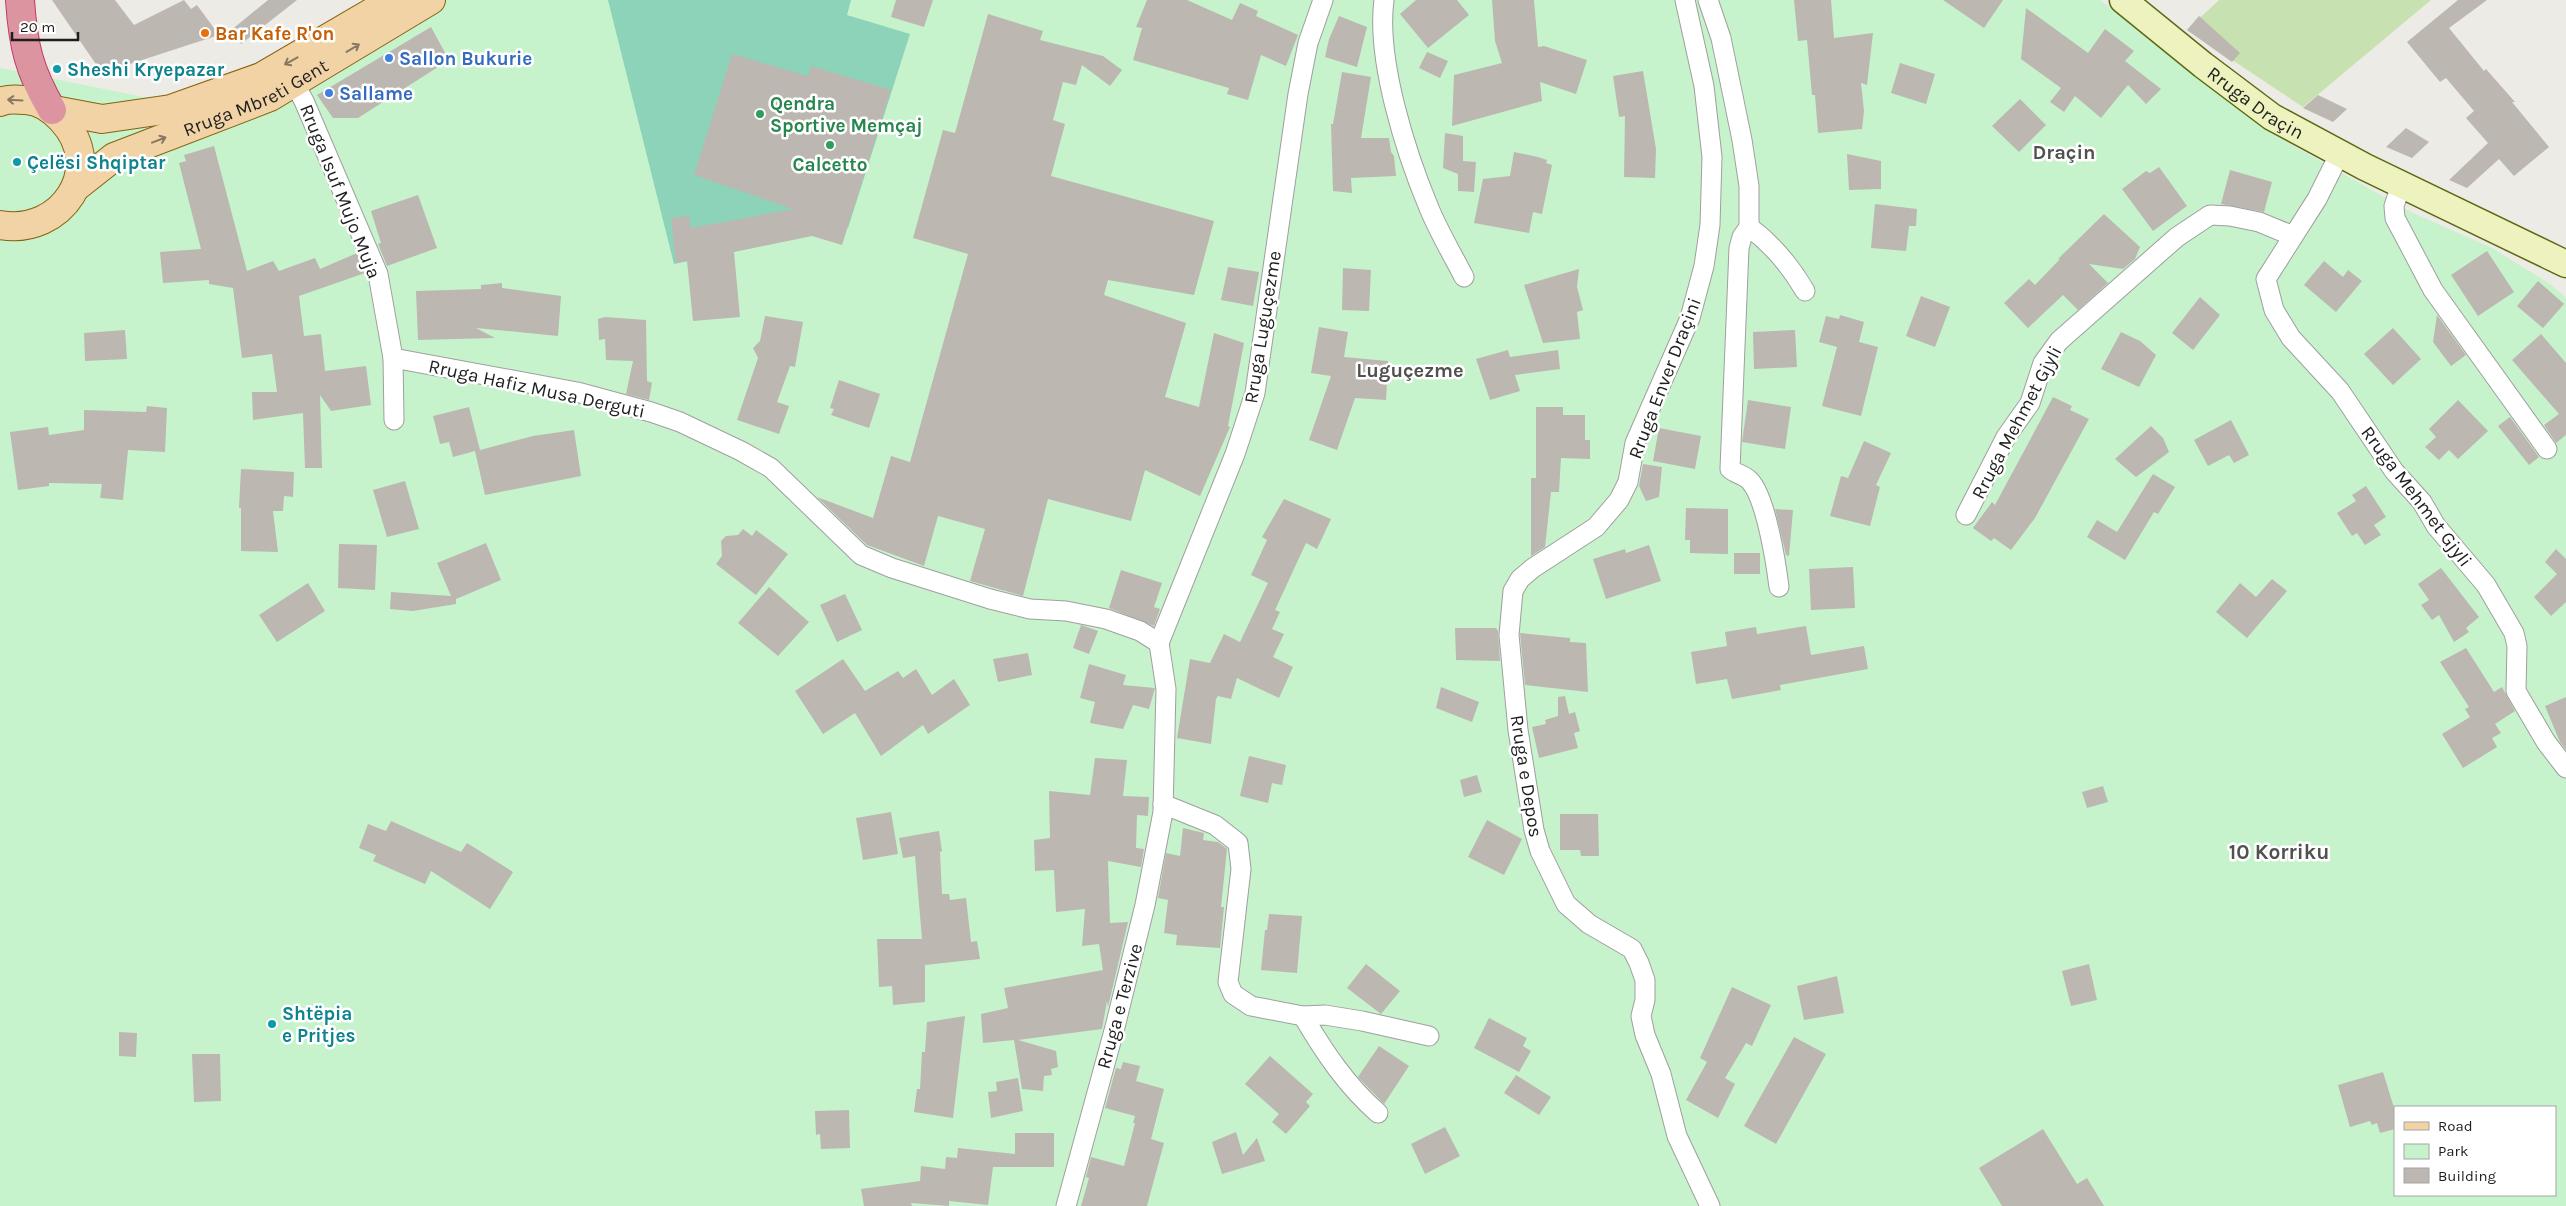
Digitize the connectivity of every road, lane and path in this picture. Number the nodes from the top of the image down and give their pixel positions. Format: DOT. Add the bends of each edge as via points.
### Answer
graph roads {
  1 [pos="20,0"];
  2 [pos="393,0"];
  3 [pos="431,0"];
  4 [pos="1323,0"];
  5 [pos="1384,0"];
  6 [pos="1685,0"];
  7 [pos="1708,0"];
  8 [pos="2123,0"];
  9 [pos="294,83"];
  10 [pos="0,102"];
  11 [pos="53,110"];
  12 [pos="2340,153"];
  13 [pos="2401,185"];
  14 [pos="76,187"];
  15 [pos="0,225"];
  16 [pos="1749,227"];
  17 [pos="2293,236"];
  18 [pos="2566,264"];
  19 [pos="1464,276"];
  20 [pos="1805,291"];
  21 [pos="394,358"];
  22 [pos="394,420"];
  23 [pos="2547,449"];
  24 [pos="1966,515"];
  25 [pos="1560,551"];
  26 [pos="1779,587"];
  27 [pos="1159,643"];
  28 [pos="2566,768"];
  29 [pos="1163,804"];
  30 [pos="1303,1016"];
  31 [pos="1428,1036"];
  32 [pos="1378,1113"];
  33 [pos="1066,1206"];
  34 [pos="1710,1206"];
  1 -- 11 [label="highway" via="27,56 36,84"];
  2 -- 11 [label="main road, Rruga Mbreti Gent, one-way" via="261,77 171,109 102,119"];
  9 -- 3 [label="main road, Rruga Mbreti Gent, one-way"];
  4 -- 27 [label="street, Rruga Luguçezme" via="1308,43 1298,94 1255,393 1235,454"];
  5 -- 19 [label="street" via="1385,52 1400,122 1429,209"];
  6 -- 25 [label="street, Rruga Enver Draçini" via="1704,86 1712,157 1710,225 1704,266 1690,318 1635,443 1628,482 1596,527"];
  7 -- 16 [label="street" via="1721,38 1742,140 1749,186"];
  8 -- 12 [label="main road, Rruga Draçin" via="2272,117"];
  14 -- 9 [label="main road, Rruga Mbreti Gent, one-way" via="114,157 262,100"];
  9 -- 21 [label="street, Rruga Isuf Mujo Muja" via="378,274"];
  11 -- 10 [label="main road, Rruga Mbreti Gent, one-way" via="35,101 7,99"];
  11 -- 14 [label="main road, Rruga Mbreti Gent" via="72,130 81,158"];
  12 -- 13 [label="main road, Rruga Draçin"];
  12 -- 17 [label="street, Rruga Mehmet Gjyli" via="2317,199"];
  13 -- 18 [label="main road, Rruga Draçin"];
  13 -- 23 [label="street" via="2394,206 2395,218 2432,290"];
  14 -- 15 [label="main road, Rruga Mbreti Gent" via="64,206 46,220 25,227"];
  16 -- 20 [label="street" via="1761,235 1785,262"];
  16 -- 26 [label="street" via="1739,248 1729,460 1730,469 1750,481 1764,511"];
  17 -- 24 [label="street, Rruga Mehmet Gjyli" via="2260,222 2210,215 2177,237 2059,341 2043,364 2030,403 2006,437"];
  17 -- 28 [label="street, Rruga Mehmet Gjyli" via="2266,279 2277,316 2304,353 2340,391 2394,471 2486,585 2514,632 2517,646 2516,691 2546,742"];
  21 -- 22 [label="street, Rruga Isuf Mujo Muja"];
  21 -- 27 [label="street, Rruga Hafiz Musa Derguti" via="576,392 680,422 771,468 861,555 892,568 1022,607 1066,611 1106,620 1140,631"];
  25 -- 34 [label="street, Rruga e Depos" via="1520,579 1510,611 1509,634 1518,730 1534,830 1540,851 1566,904 1589,924 1632,949 1639,963 1645,980 1641,1016 1645,1036 1661,1074 1676,1136"];
  27 -- 29 [label="street, Rruga e Terzive" via="1166,689"];
  29 -- 30 [label="street" via="1215,825 1238,844 1241,869 1228,982 1233,994 1251,1006"];
  29 -- 33 [label="street, Rruga e Terzive" via="1145,906"];
  30 -- 31 [label="street" via="1362,1020"];
  30 -- 32 [label="street" via="1357,1095"];
}
